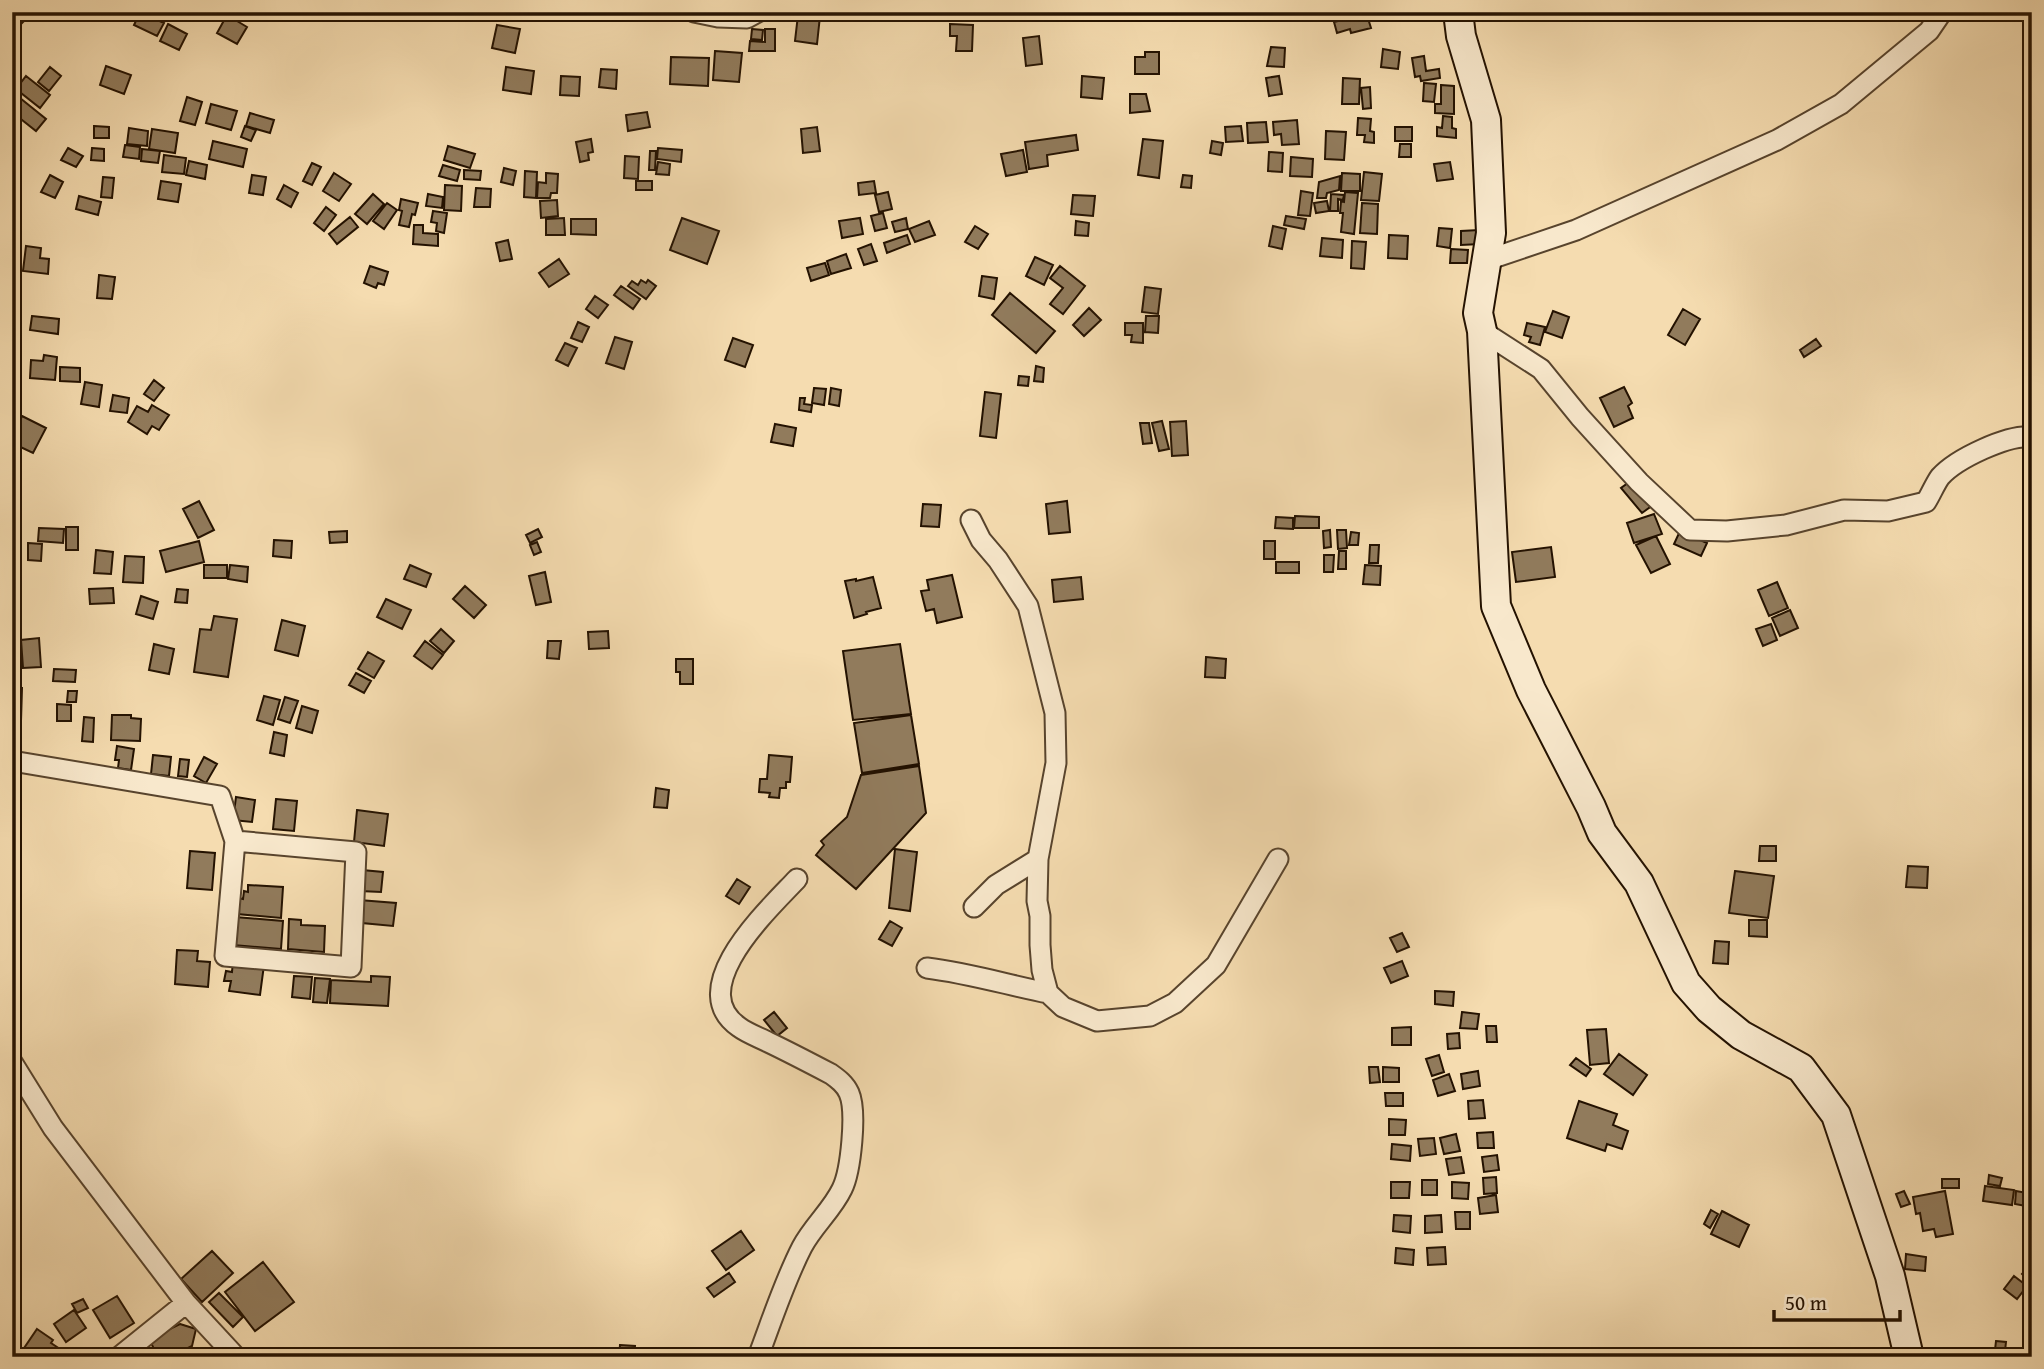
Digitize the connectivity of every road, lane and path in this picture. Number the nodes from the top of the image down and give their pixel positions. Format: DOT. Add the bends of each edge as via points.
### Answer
graph roads {
  1 [pos="694,12"];
  2 [pos="758,12"];
  3 [pos="1458,12"];
  4 [pos="1942,12"];
  5 [pos="1487,260"];
  6 [pos="1482,331"];
  7 [pos="2032,437"];
  8 [pos="971,520"];
  9 [pos="12,761"];
  10 [pos="235,841"];
  11 [pos="1038,859"];
  12 [pos="1278,859"];
  13 [pos="797,879"];
  14 [pos="974,907"];
  15 [pos="927,968"];
  16 [pos="1048,993"];
  17 [pos="12,1062"];
  18 [pos="186,1303"];
  19 [pos="120,1357"];
  20 [pos="236,1357"];
  21 [pos="758,1357"];
  22 [pos="1909,1357"];
  1 -- 2 [label="street" via="747,18"];
  3 -- 5 [label="street" via="1486,120 1492,233"];
  4 -- 5 [label="street" via="1929,31 1841,104 1777,140 1576,230"];
  5 -- 6 [label="street" via="1478,313"];
  6 -- 7 [label="street" via="1541,369 1639,482 1690,530 1786,525 1844,510 1888,511 1926,502 1951,466 1998,443"];
  6 -- 22 [label="street" via="1496,606 1531,690 1602,833 1639,883 1686,983 1741,1035 1801,1068 1836,1115 1890,1276"];
  8 -- 11 [label="street" via="1028,606 1055,713 1056,763"];
  9 -- 10 [label="street" via="220,796"];
  10 -- 10 [label="street" via="225,956 351,967 356,852"];
  11 -- 14 [label="street" via="996,885"];
  11 -- 16 [label="street" via="1040,945"];
  12 -- 16 [label="street" via="1216,965 1175,1003 1150,1016 1097,1021 1063,1007"];
  13 -- 21 [label="street" via="734,952 721,986 721,1000 738,1027 842,1081 850,1094 853,1123 843,1187 803,1245"];
  15 -- 16 [label="street"];
  17 -- 18 [label="street" via="53,1128"];
  18 -- 19 [label="street"];
  18 -- 20 [label="street"];
}
